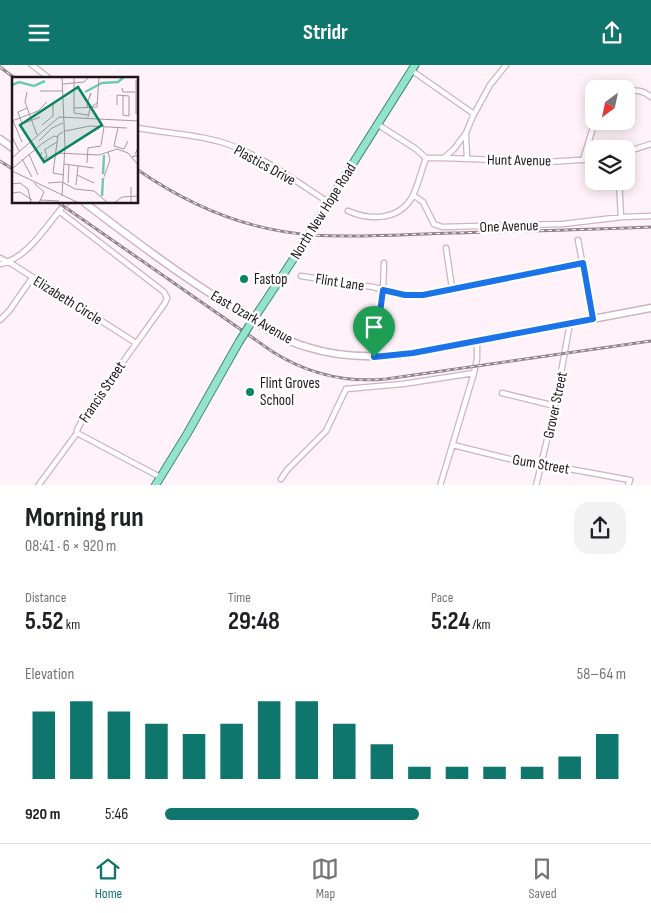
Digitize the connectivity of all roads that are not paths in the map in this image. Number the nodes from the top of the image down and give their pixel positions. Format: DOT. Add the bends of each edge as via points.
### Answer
graph roads {
  1 [pos="32,65"];
  2 [pos="503,66"];
  3 [pos="413,68"];
  4 [pos="47,77"];
  5 [pos="635,90"];
  6 [pos="651,97"];
  7 [pos="474,114"];
  8 [pos="377,124"];
  9 [pos="139,128"];
  10 [pos="592,130"];
  11 [pos="466,133"];
  12 [pos="0,139"];
  13 [pos="651,145"];
  14 [pos="12,148"];
  15 [pos="635,149"];
  16 [pos="426,158"];
  17 [pos="444,158"];
  18 [pos="467,159"];
  19 [pos="583,160"];
  20 [pos="620,190"];
  21 [pos="413,195"];
  22 [pos="328,202"];
  23 [pos="65,204"];
  24 [pos="86,204"];
  25 [pos="59,211"];
  26 [pos="348,211"];
  27 [pos="651,216"];
  28 [pos="621,217"];
  29 [pos="578,240"];
  30 [pos="446,248"];
  31 [pos="0,258"];
  32 [pos="8,263"];
  33 [pos="384,263"];
  34 [pos="583,263"];
  35 [pos="0,264"];
  36 [pos="302,276"];
  37 [pos="32,278"];
  38 [pos="452,288"];
  39 [pos="383,290"];
  40 [pos="651,308"];
  41 [pos="593,319"];
  42 [pos="0,320"];
  43 [pos="251,323"];
  44 [pos="570,323"];
  45 [pos="476,342"];
  46 [pos="136,343"];
  47 [pos="374,357"];
  48 [pos="474,373"];
  49 [pos="502,393"];
  50 [pos="555,406"];
  51 [pos="77,433"];
  52 [pos="453,445"];
  53 [pos="542,464"];
  54 [pos="160,477"];
  55 [pos="281,479"];
  56 [pos="629,483"];
  57 [pos="38,485"];
  58 [pos="155,485"];
  59 [pos="440,485"];
  60 [pos="536,485"];
  1 -- 4 [label="street"];
  2 -- 7 [label="street"];
  3 -- 7 [label="street"];
  3 -- 8 [label="main road, North New Hope Road"];
  5 -- 6 [label="street"];
  7 -- 11 [label="street"];
  8 -- 16 [label="street"];
  8 -- 22 [label="main road, North New Hope Road"];
  9 -- 22 [label="street, Plastics Drive" via="207,139 238,148 268,163"];
  10 -- 19 [label="street"];
  11 -- 17 [label="street"];
  11 -- 18 [label="street"];
  12 -- 14 [label="main road"];
  13 -- 15 [label="street"];
  16 -- 17 [label="street, Hunt Avenue"];
  16 -- 21 [label="street"];
  17 -- 18 [label="street, Hunt Avenue"];
  18 -- 19 [label="street, Hunt Avenue"];
  20 -- 28 [label="street"];
  21 -- 26 [label="street" via="401,209 385,216 365,217"];
  21 -- 28 [label="street, One Avenue" via="423,202 434,224 442,227 563,224"];
  22 -- 43 [label="main road, North New Hope Road, bridge"];
  23 -- 25 [label="street"];
  24 -- 43 [label="main road, East Ozark Avenue"];
  25 -- 32 [label="street" via="22,254"];
  25 -- 46 [label="street, Francis Street" via="164,292 165,303"];
  27 -- 28 [label="street, One Avenue"];
  29 -- 34 [label="street"];
  30 -- 38 [label="street"];
  31 -- 32 [label="street, Elizabeth Circle"];
  32 -- 35 [label="street"];
  32 -- 37 [label="street, Elizabeth Circle"];
  33 -- 39 [label="street"];
  34 -- 38 [label="street, Flint Lane"];
  34 -- 41 [label="street"];
  36 -- 39 [label="street, Flint Lane"];
  37 -- 42 [label="street"];
  37 -- 46 [label="street, Elizabeth Circle"];
  38 -- 39 [label="street, Flint Lane" via="412,295"];
  39 -- 47 [label="street"];
  40 -- 41 [label="main road, East Ozark Avenue"];
  41 -- 44 [label="main road, East Ozark Avenue"];
  43 -- 47 [label="main road, East Ozark Avenue" via="307,347"];
  43 -- 54 [label="main road, North New Hope Road, bridge"];
  44 -- 45 [label="main road, East Ozark Avenue"];
  44 -- 50 [label="street, Grover Street"];
  45 -- 47 [label="main road, East Ozark Avenue"];
  45 -- 48 [label="street"];
  46 -- 51 [label="street, Francis Street" via="85,415"];
  48 -- 52 [label="street"];
  48 -- 55 [label="street" via="346,389 326,431"];
  49 -- 50 [label="street"];
  50 -- 53 [label="street, Grover Street"];
  51 -- 54 [label="street"];
  51 -- 57 [label="street, Francis Street"];
  52 -- 53 [label="street, Gum Street" via="534,465"];
  52 -- 59 [label="street"];
  53 -- 56 [label="street, Gum Street"];
  53 -- 60 [label="street, Grover Street"];
  54 -- 58 [label="main road, North New Hope Road"];
}
